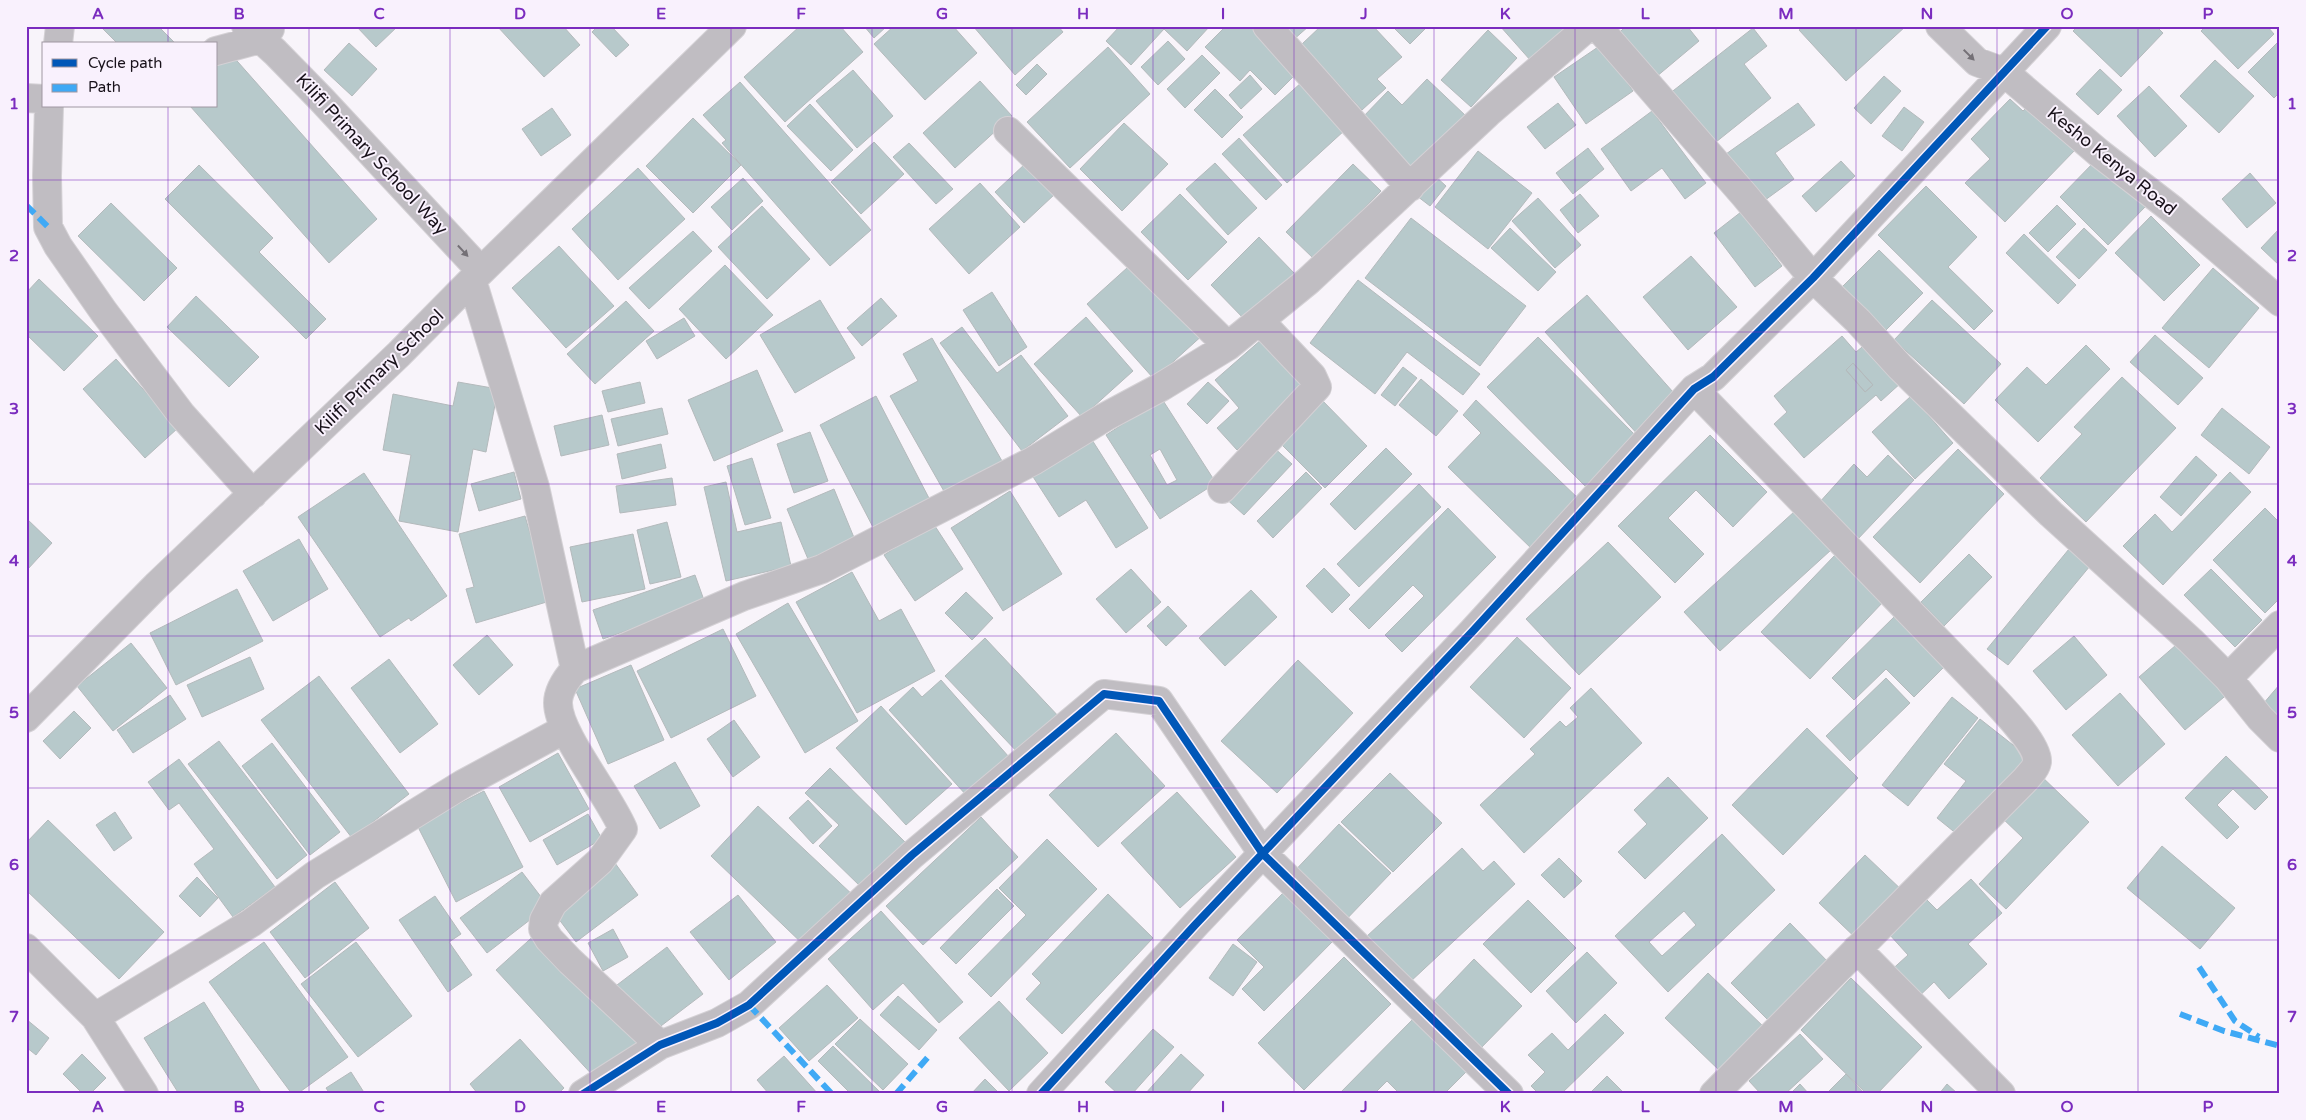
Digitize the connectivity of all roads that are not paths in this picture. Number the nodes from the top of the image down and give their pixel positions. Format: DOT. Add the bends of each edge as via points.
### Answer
graph roads {
  1 [pos="60,26"];
  2 [pos="732,26"];
  3 [pos="1267,26"];
  4 [pos="1589,26"];
  5 [pos="1597,26"];
  6 [pos="1940,26"];
  7 [pos="2048,26"];
  8 [pos="260,30"];
  9 [pos="58,42"];
  10 [pos="218,50"];
  11 [pos="2004,72"];
  12 [pos="26,98"];
  13 [pos="42,99"];
  14 [pos="49,108"];
  15 [pos="1008,131"];
  16 [pos="1410,187"];
  17 [pos="476,275"];
  18 [pos="1813,278"];
  19 [pos="2280,302"];
  20 [pos="1260,321"];
  21 [pos="1228,346"];
  22 [pos="1694,390"];
  23 [pos="1222,489"];
  24 [pos="253,494"];
  25 [pos="2280,626"];
  26 [pos="575,669"];
  27 [pos="2228,678"];
  28 [pos="26,718"];
  29 [pos="565,729"];
  30 [pos="2280,738"];
  31 [pos="1263,854"];
  32 [pos="26,948"];
  33 [pos="1857,949"];
  34 [pos="95,1017"];
  35 [pos="660,1045"];
  36 [pos="144,1094"];
  37 [pos="583,1094"];
  38 [pos="1042,1094"];
  39 [pos="1509,1094"];
  40 [pos="1714,1094"];
  41 [pos="2001,1094"];
  1 -- 9 [label="street"];
  2 -- 17 [label="street, Kilifi Primary School"];
  3 -- 16 [label="street"];
  4 -- 16 [label="street" via="1488,113"];
  5 -- 18 [label="street"];
  6 -- 11 [label="street, Kesho Kenya Road, one-way" via="1976,62"];
  7 -- 11 [label="street"];
  8 -- 10 [label="street"];
  8 -- 17 [label="street, Kilifi Primary School Way, one-way"];
  11 -- 18 [label="street"];
  11 -- 19 [label="street, Kesho Kenya Road"];
  12 -- 13 [label="street"];
  14 -- 24 [label="street" via="48,227 58,246 182,414"];
  15 -- 21 [label="street"];
  16 -- 20 [label="street"];
  17 -- 24 [label="street, Kilifi Primary School"];
  17 -- 26 [label="street" via="535,487"];
  18 -- 22 [label="street" via="1713,377"];
  18 -- 27 [label="street" via="1986,452"];
  20 -- 21 [label="street"];
  20 -- 23 [label="street" via="1312,376 1316,387"];
  21 -- 26 [label="street" via="1033,461 822,569 744,596"];
  22 -- 31 [label="street"];
  22 -- 33 [label="street" via="1987,692 2036,752 2034,770"];
  24 -- 28 [label="street, Kilifi Primary School" via="156,586"];
  25 -- 27 [label="street"];
  26 -- 29 [label="street" via="562,688 558,703"];
  27 -- 30 [label="street"];
  29 -- 34 [label="street" via="463,784 315,875 251,923"];
  29 -- 35 [label="street" via="616,811 623,829 600,861 553,903 543,929 570,961"];
  31 -- 35 [label="street" via="1159,701 1104,694 912,854 749,1005 717,1023"];
  31 -- 38 [label="street"];
  31 -- 39 [label="street"];
  32 -- 34 [label="street"];
  33 -- 40 [label="street"];
  33 -- 41 [label="street"];
  34 -- 36 [label="street"];
  35 -- 37 [label="street"];
}
